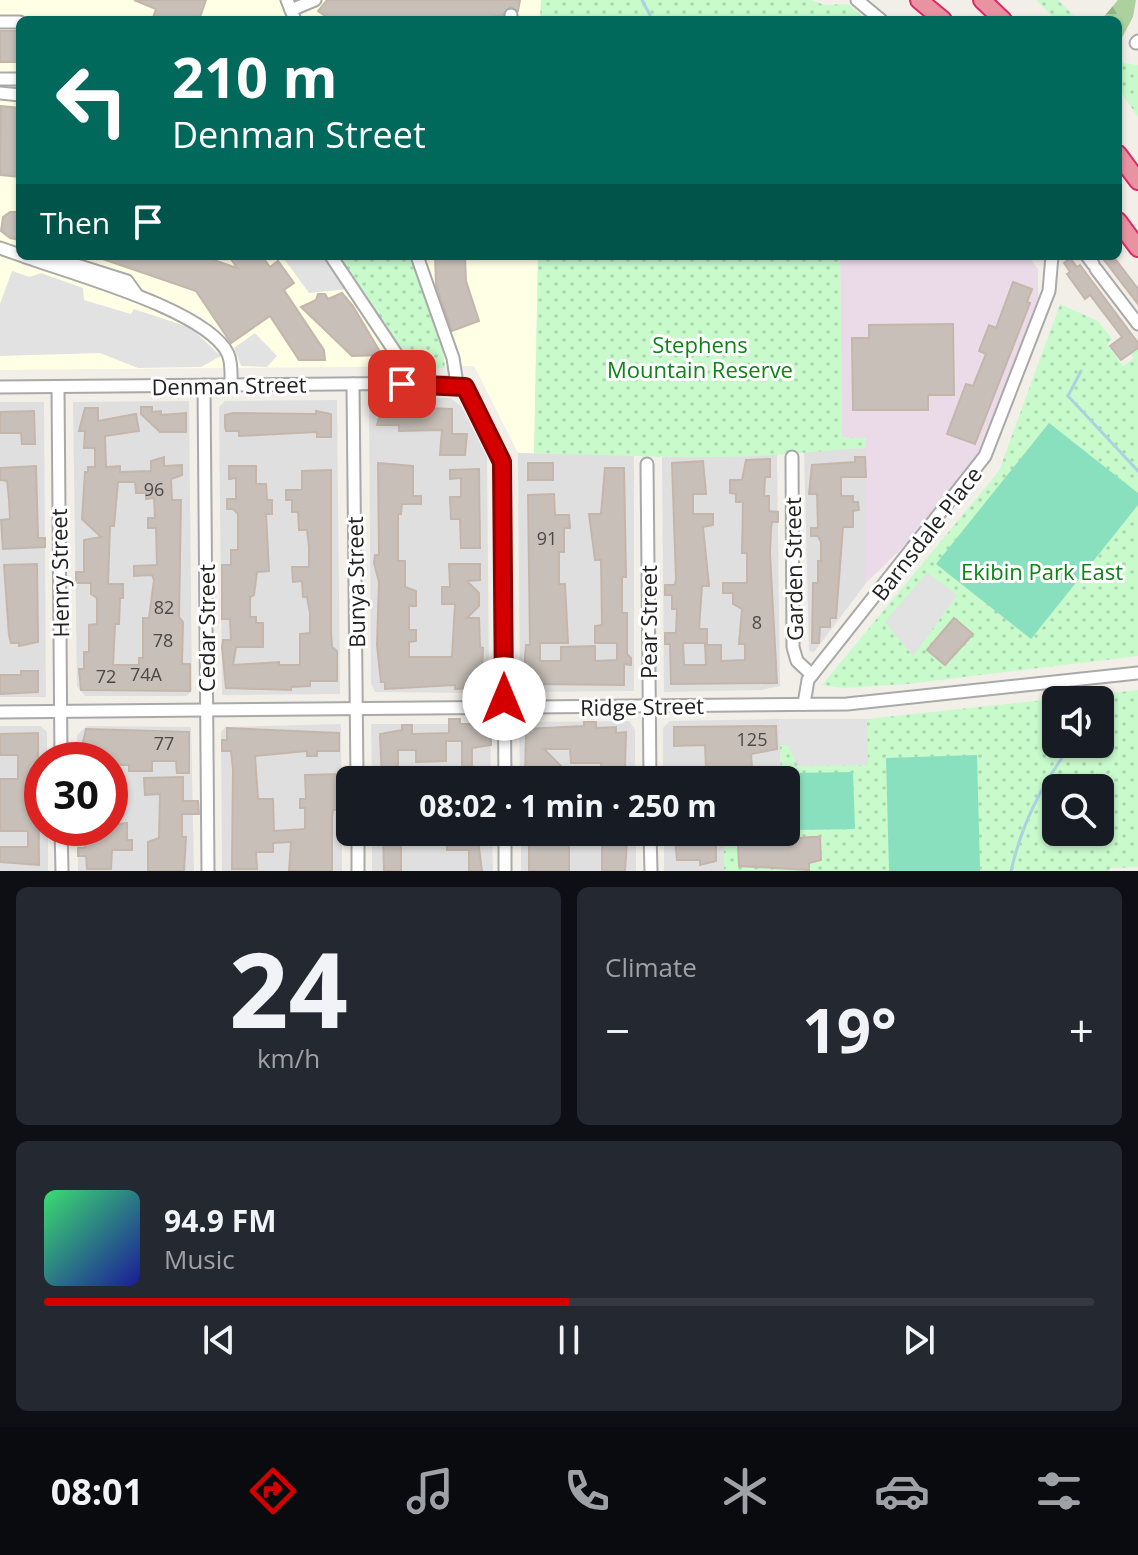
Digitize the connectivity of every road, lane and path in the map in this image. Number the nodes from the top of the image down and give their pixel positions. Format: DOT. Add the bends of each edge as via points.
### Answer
graph roads {
  1 [pos="315,0"];
  2 [pos="857,0"];
  3 [pos="919,0"];
  4 [pos="982,0"];
  5 [pos="291,10"];
  6 [pos="877,16"];
  7 [pos="938,16"];
  8 [pos="999,16"];
  9 [pos="1122,159"];
  10 [pos="1138,181"];
  11 [pos="1122,226"];
  12 [pos="1138,248"];
  13 [pos="35,260"];
  14 [pos="61,260"];
  15 [pos="334,260"];
  16 [pos="418,260"];
  17 [pos="1052,260"];
  18 [pos="1092,263"];
  19 [pos="137,296"];
  20 [pos="1138,324"];
  21 [pos="231,384"];
  22 [pos="353,384"];
  23 [pos="402,384"];
  24 [pos="457,384"];
  25 [pos="204,385"];
  26 [pos="0,387"];
  27 [pos="58,387"];
  28 [pos="792,457"];
  29 [pos="647,464"];
  30 [pos="1138,673"];
  31 [pos="812,675"];
  32 [pos="804,704"];
  33 [pos="649,706"];
  34 [pos="504,707"];
  35 [pos="357,709"];
  36 [pos="207,710"];
  37 [pos="61,711"];
  38 [pos="0,712"];
  39 [pos="61,742"];
  40 [pos="357,766"];
  41 [pos="505,766"];
  42 [pos="650,766"];
  43 [pos="61,846"];
  44 [pos="358,846"];
  45 [pos="505,846"];
  46 [pos="650,846"];
  47 [pos="62,871"];
  48 [pos="208,871"];
  49 [pos="358,871"];
  50 [pos="505,871"];
  51 [pos="651,871"];
  1 -- 5 [label="street"];
  2 -- 6 [label="street"];
  3 -- 7 [label="highway"];
  4 -- 8 [label="highway"];
  9 -- 10 [label="highway"];
  11 -- 12 [label="highway"];
  13 -- 19 [label="street"];
  14 -- 19 [label="street" via="127,281"];
  15 -- 23 [label="street" via="399,358"];
  16 -- 24 [label="street"];
  17 -- 31 [label="street, Barnsdale Place" via="1049,291 985,456"];
  18 -- 20 [label="street"];
  19 -- 21 [label="street" via="177,310 221,345 230,357"];
  21 -- 22 [label="street, Denman Street"];
  21 -- 25 [label="street, Denman Street"];
  22 -- 23 [label="street, Denman Street"];
  22 -- 35 [label="street, Bunya Street"];
  23 -- 24 [label="street, Denman Street"];
  24 -- 34 [label="street" via="475,401 502,462"];
  25 -- 27 [label="street, Denman Street"];
  25 -- 36 [label="street, Cedar Street"];
  26 -- 27 [label="street, Denman Street"];
  27 -- 37 [label="street, Henry Street"];
  28 -- 31 [label="street, Garden Street" via="793,647 797,661"];
  29 -- 33 [label="street, Pear Street"];
  30 -- 32 [label="street, Ridge Street" via="895,701"];
  31 -- 32 [label="street, Barnsdale Place" via="805,685"];
  32 -- 33 [label="street, Ridge Street"];
  33 -- 34 [label="street, Ridge Street"];
  33 -- 42 [label="street, Pear Street"];
  34 -- 35 [label="street, Ridge Street"];
  34 -- 41 [label="street"];
  35 -- 36 [label="street, Ridge Street"];
  35 -- 40 [label="street, Bunya Street"];
  36 -- 37 [label="street, Ridge Street"];
  36 -- 48 [label="street, Cedar Street"];
  37 -- 38 [label="street, Ridge Street"];
  37 -- 39 [label="street, Henry Street"];
  43 -- 47 [label="street"];
  44 -- 49 [label="street"];
  45 -- 50 [label="street"];
  46 -- 51 [label="street"];
}
